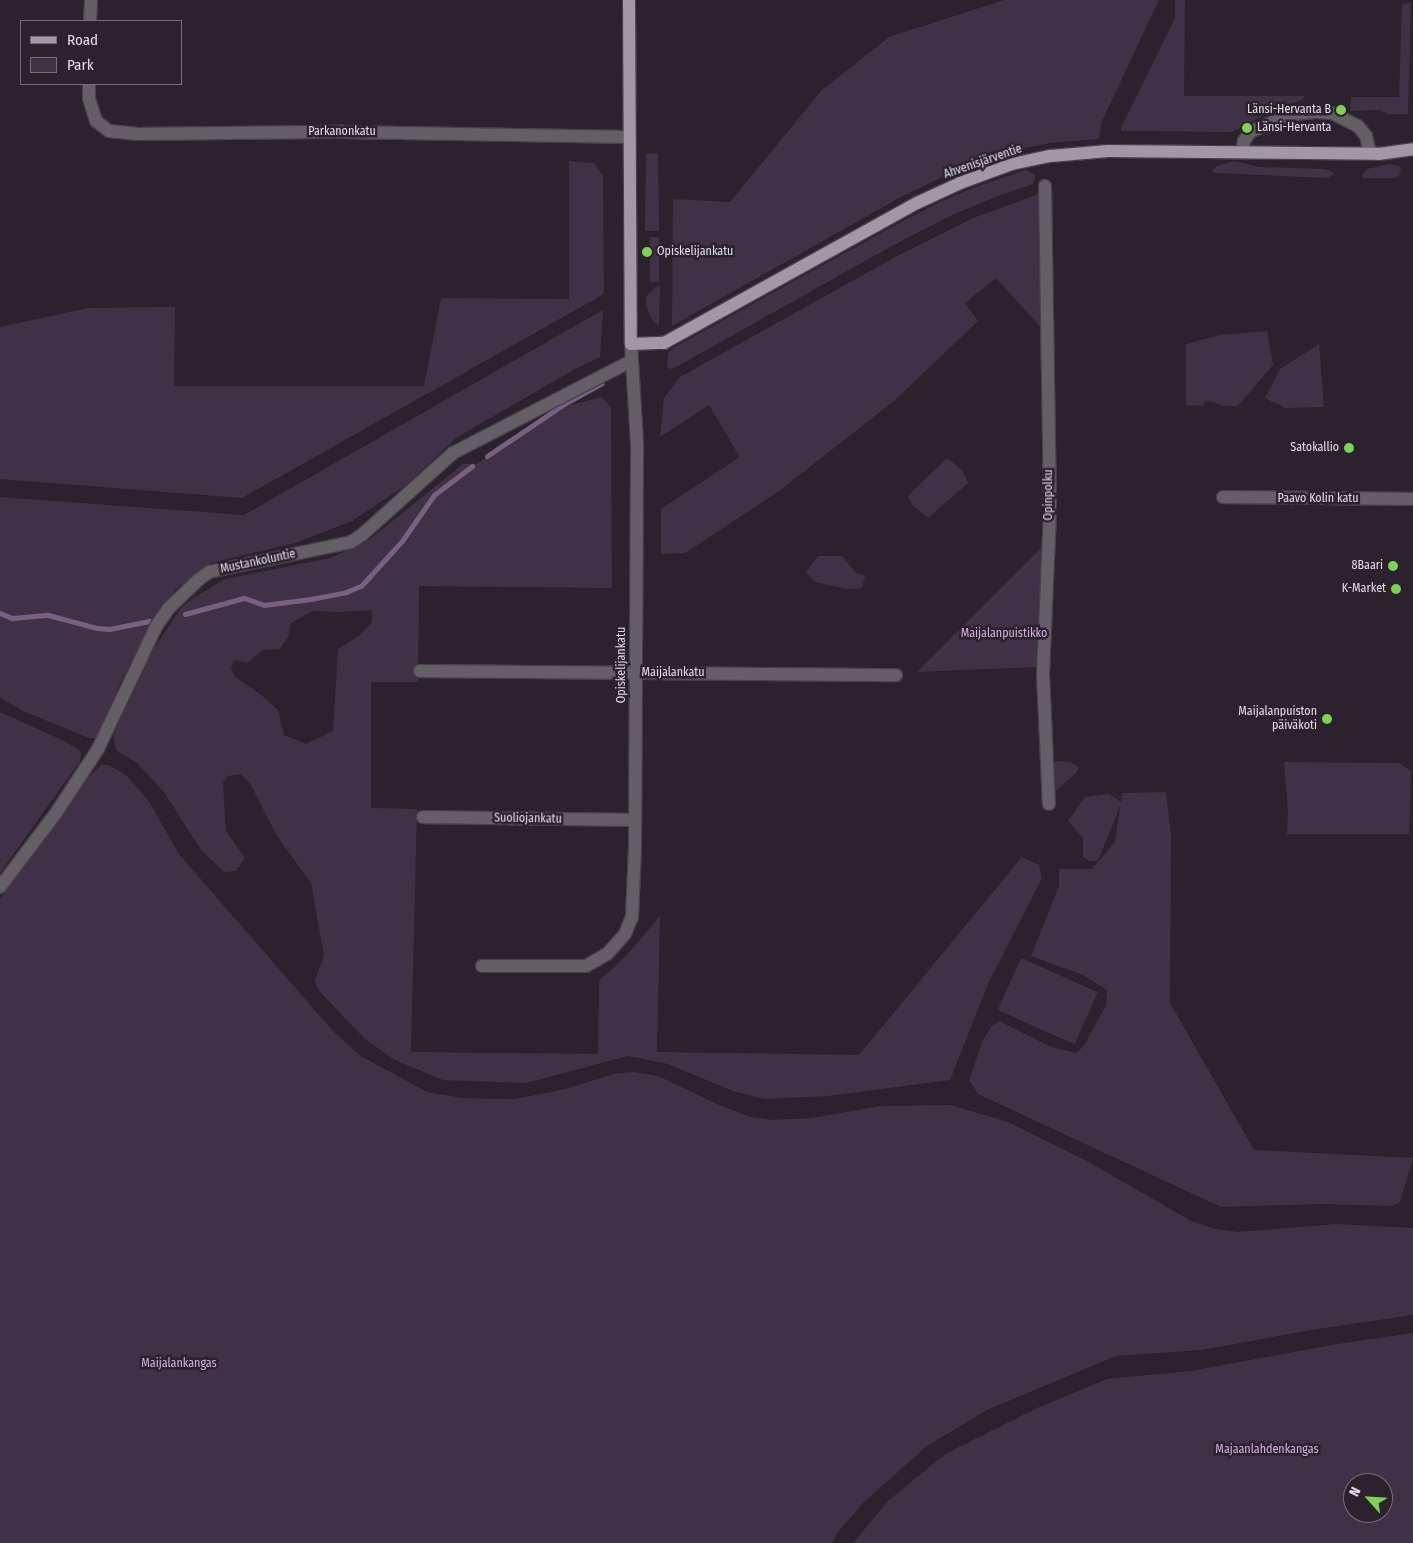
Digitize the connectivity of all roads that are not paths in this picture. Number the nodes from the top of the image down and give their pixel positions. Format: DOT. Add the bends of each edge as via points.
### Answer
graph roads {
  1 [pos="91,0"];
  2 [pos="628,0"];
  3 [pos="90,20"];
  4 [pos="89,85"];
  5 [pos="630,137"];
  6 [pos="1413,149"];
  7 [pos="1242,152"];
  8 [pos="1370,154"];
  9 [pos="1045,186"];
  10 [pos="631,344"];
  11 [pos="631,361"];
  12 [pos="1223,497"];
  13 [pos="1413,499"];
  14 [pos="420,671"];
  15 [pos="635,673"];
  16 [pos="896,675"];
  17 [pos="1049,804"];
  18 [pos="423,817"];
  19 [pos="634,820"];
  20 [pos="0,887"];
  21 [pos="482,966"];
  1 -- 3 [label="street"];
  2 -- 5 [label="main road, Opiskelijankatu"];
  4 -- 5 [label="street, Parkanonkatu" via="89,99 96,121 109,131 136,134 344,132"];
  5 -- 10 [label="main road, Opiskelijankatu"];
  6 -- 8 [label="main road, Ahvenisjärventie"];
  7 -- 8 [label="main road, Ahvenisjärventie"];
  7 -- 8 [label="street" via="1250,132 1292,114 1316,112 1332,113 1358,126 1366,136"];
  7 -- 10 [label="main road, Ahvenisjärventie" via="1108,151 1051,156 1012,164 917,203 664,343"];
  9 -- 17 [label="street, Opinpolku" via="1043,355 1050,512 1043,674"];
  10 -- 11 [label="street, Opiskelijankatu"];
  11 -- 15 [label="street, Opiskelijankatu" via="637,443"];
  11 -- 20 [label="street, Mustankoluntie" via="453,453 351,542 209,572 198,580 168,609 157,625 98,749 56,813"];
  12 -- 13 [label="street, Paavo Kolin katu"];
  14 -- 15 [label="street, Maijalankatu"];
  15 -- 16 [label="street, Maijalankatu"];
  15 -- 19 [label="street, Opiskelijankatu"];
  18 -- 19 [label="street, Suoliojankatu"];
  19 -- 21 [label="street, Opiskelijankatu" via="632,917 625,934 607,954 586,966"];
}
